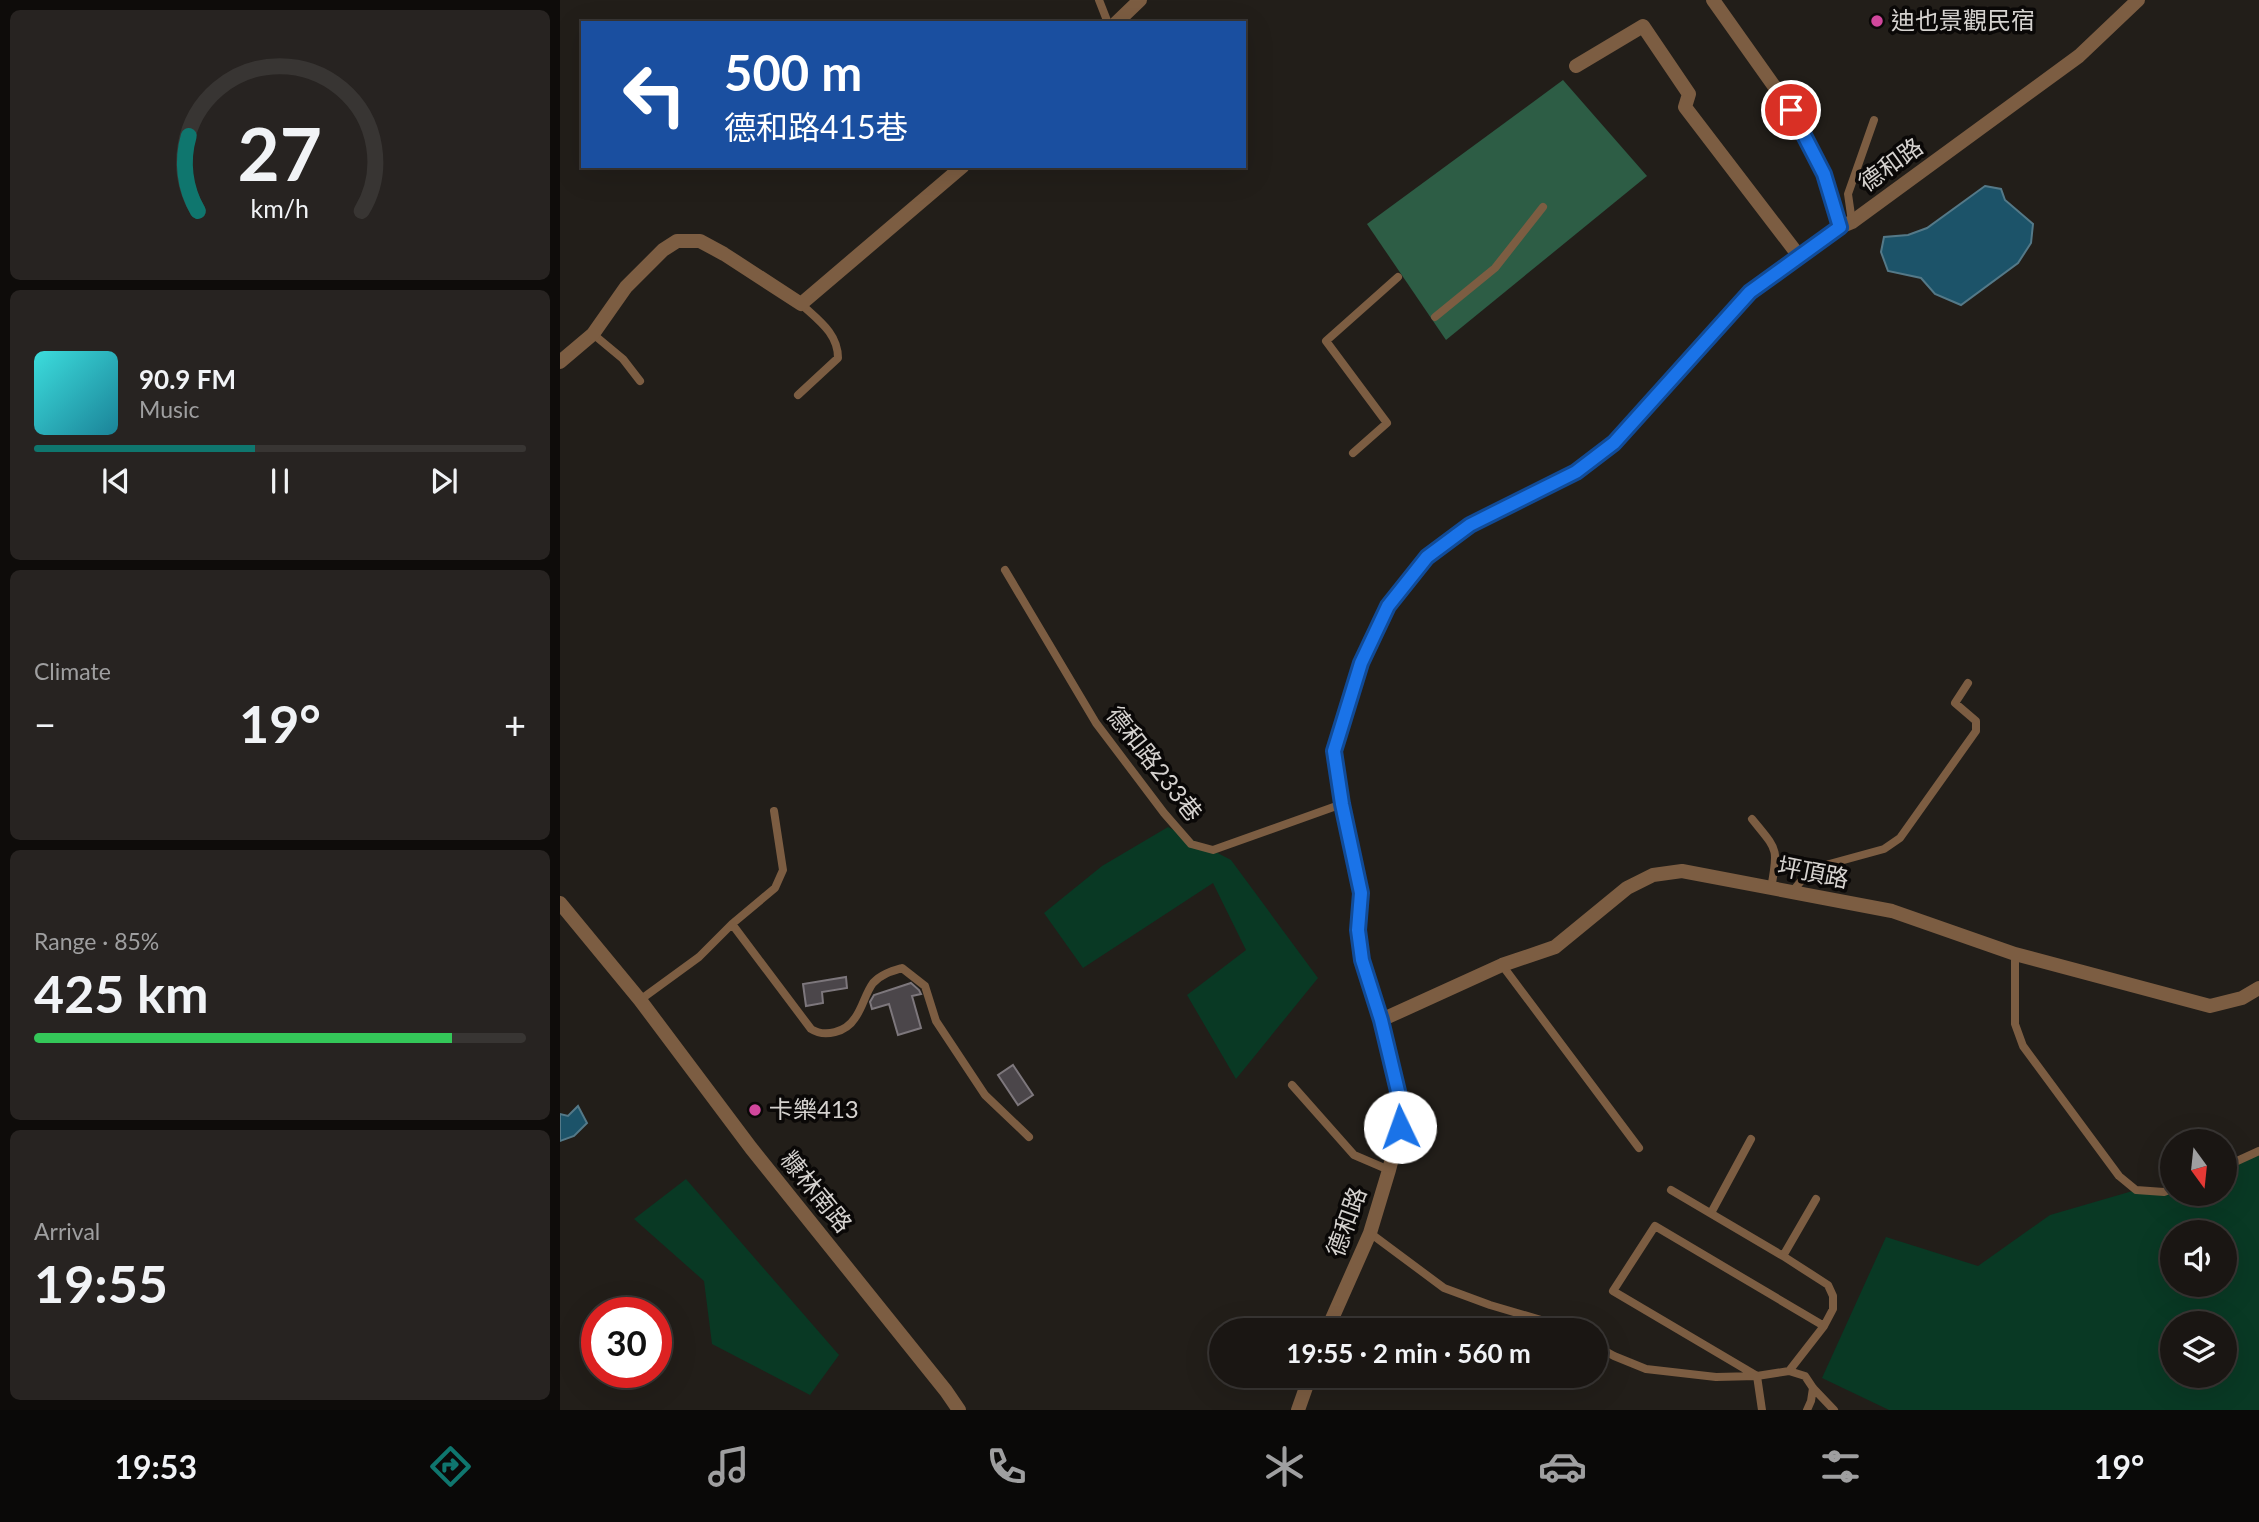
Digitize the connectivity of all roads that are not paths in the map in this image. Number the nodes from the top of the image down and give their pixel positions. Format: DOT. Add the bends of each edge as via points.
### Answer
graph roads {
  1 [pos="1099,0"];
  2 [pos="1140,0"];
  3 [pos="1713,0"];
  4 [pos="2138,0"];
  5 [pos="1107,21"];
  6 [pos="1117,21"];
  7 [pos="1576,66"];
  8 [pos="1874,120"];
  9 [pos="961,168"];
  10 [pos="1543,207"];
  11 [pos="1846,225"];
  12 [pos="1799,256"];
  13 [pos="1398,277"];
  14 [pos="802,304"];
  15 [pos="1435,317"];
  16 [pos="593,334"];
  17 [pos="560,362"];
  18 [pos="640,381"];
  19 [pos="798,395"];
  20 [pos="1353,453"];
  21 [pos="1004,570"];
  22 [pos="1968,683"];
  23 [pos="1342,804"];
  24 [pos="774,811"];
  25 [pos="1752,818"];
  26 [pos="1771,888"];
  27 [pos="1792,892"];
  28 [pos="560,904"];
  29 [pos="732,924"];
  30 [pos="2015,954"];
  31 [pos="1502,965"];
  32 [pos="2259,988"];
  33 [pos="640,1000"];
  34 [pos="1381,1020"];
  35 [pos="1292,1084"];
  36 [pos="1029,1137"];
  37 [pos="1751,1139"];
  38 [pos="1639,1148"];
  39 [pos="2259,1151"];
  40 [pos="2237,1161"];
  41 [pos="1389,1170"];
  42 [pos="1671,1190"];
  43 [pos="2160,1192"];
  44 [pos="1816,1199"];
  45 [pos="1711,1213"];
  46 [pos="1370,1233"];
  47 [pos="1783,1256"];
  48 [pos="1332,1318"];
  49 [pos="1534,1318"];
  50 [pos="1824,1326"];
  51 [pos="1608,1353"];
  52 [pos="1789,1371"];
  53 [pos="1756,1376"];
  54 [pos="1306,1388"];
  55 [pos="1813,1388"];
  56 [pos="959,1410"];
  57 [pos="1298,1410"];
  58 [pos="1762,1410"];
  59 [pos="1807,1410"];
  60 [pos="1834,1410"];
  1 -- 5 [label="lane"];
  2 -- 6 [label="street"];
  3 -- 11 [label="street" via="1791,110"];
  4 -- 11 [label="street, 德和路" via="2079,56"];
  7 -- 12 [label="street" via="1643,26 1689,94 1685,107"];
  8 -- 11 [label="lane" via="1848,194"];
  9 -- 14 [label="street"];
  10 -- 15 [label="lane" via="1495,268"];
  11 -- 12 [label="street, 德和路"];
  12 -- 23 [label="street, 德和路" via="1750,292 1614,443 1576,472 1470,525 1427,557 1388,606 1361,663 1334,751"];
  13 -- 20 [label="lane" via="1326,341 1387,423"];
  14 -- 16 [label="street" via="700,241 677,241 626,287"];
  14 -- 19 [label="lane" via="833,335 838,358"];
  16 -- 17 [label="street"];
  16 -- 18 [label="lane" via="623,359"];
  21 -- 23 [label="lane, 德和路233巷" via="1096,723 1191,844 1213,850"];
  22 -- 27 [label="lane" via="1955,703 1976,721 1976,731 1900,838 1884,849 1811,869"];
  23 -- 34 [label="street, 德和路" via="1361,893 1358,930 1362,960"];
  24 -- 29 [label="lane" via="783,870 775,888"];
  25 -- 26 [label="lane" via="1774,847"];
  26 -- 27 [label="street, 坪頂路"];
  26 -- 31 [label="street, 坪頂路" via="1696,873 1653,875 1628,888 1555,947"];
  27 -- 30 [label="street, 坪頂路" via="1892,911"];
  28 -- 33 [label="street, 糠林南路"];
  29 -- 33 [label="lane" via="699,957"];
  29 -- 36 [label="lane" via="819,1034 855,1020 875,981 902,968 925,986 936,1021 985,1095"];
  30 -- 32 [label="street, 坪頂路" via="2210,1006 2242,998"];
  30 -- 43 [label="lane" via="2015,1024 2023,1046 2119,1176 2136,1190"];
  31 -- 34 [label="street, 坪頂路"];
  31 -- 38 [label="lane"];
  33 -- 56 [label="street, 糠林南路"];
  34 -- 41 [label="street, 德和路" via="1402,1108"];
  35 -- 41 [label="lane" via="1354,1155"];
  37 -- 45 [label="lane"];
  39 -- 40 [label="lane"];
  41 -- 46 [label="street, 德和路"];
  42 -- 45 [label="lane"];
  44 -- 47 [label="lane"];
  45 -- 47 [label="lane"];
  46 -- 48 [label="street, 德和路"];
  46 -- 49 [label="lane" via="1444,1288"];
  47 -- 50 [label="lane" via="1828,1285 1833,1309"];
  50 -- 52 [label="lane"];
  50 -- 53 [label="lane" via="1655,1226 1614,1291"];
  51 -- 53 [label="lane" via="1646,1369 1716,1377"];
  52 -- 53 [label="lane"];
  52 -- 55 [label="lane" via="1805,1376"];
  53 -- 58 [label="lane"];
  54 -- 57 [label="street"];
  55 -- 59 [label="lane"];
  55 -- 60 [label="lane"];
}
